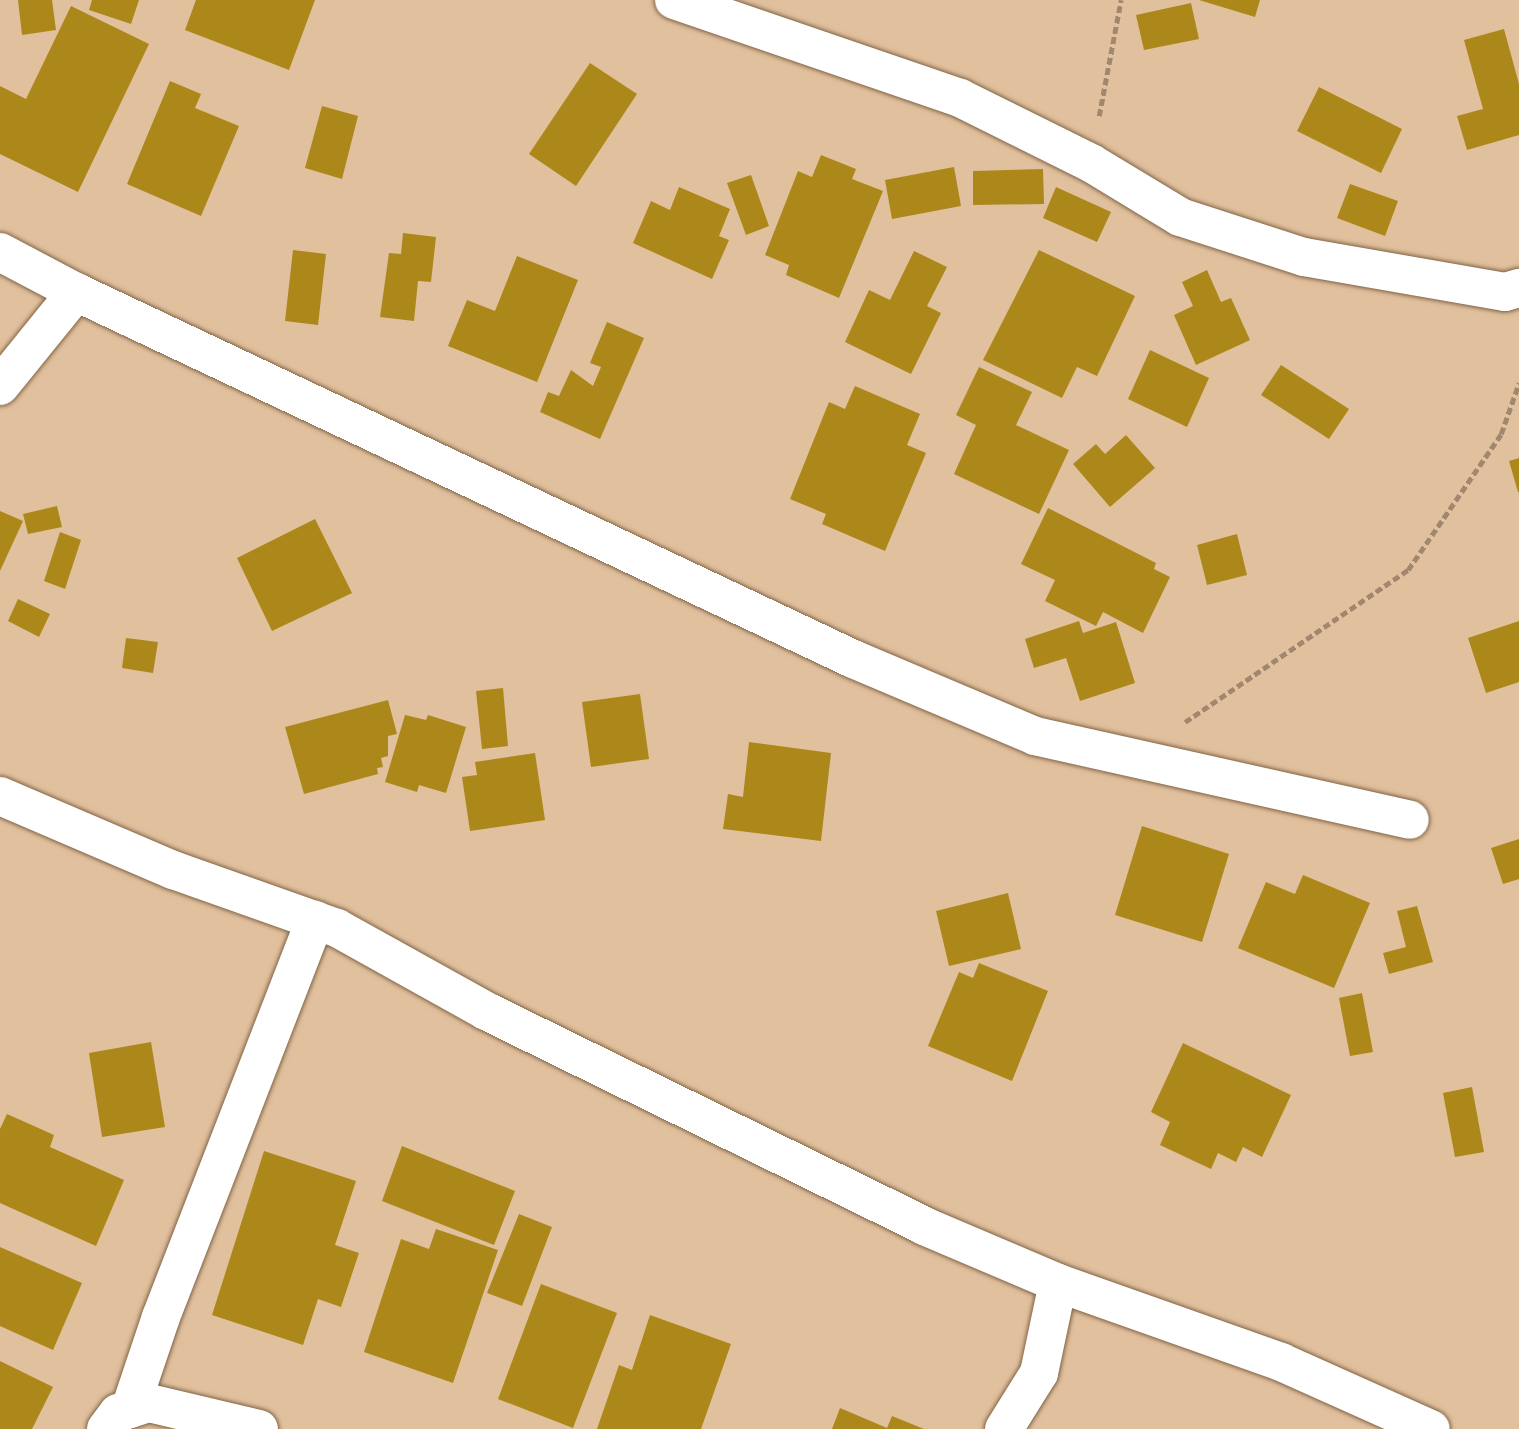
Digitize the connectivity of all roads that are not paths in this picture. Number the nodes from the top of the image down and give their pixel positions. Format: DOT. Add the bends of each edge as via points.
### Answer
graph roads {
  1 [pos="674,0"];
  2 [pos="0,251"];
  3 [pos="1519,288"];
  4 [pos="76,292"];
  5 [pos="0,386"];
  6 [pos="0,796"];
  7 [pos="1410,820"];
  8 [pos="315,920"];
  9 [pos="1058,1283"];
  10 [pos="118,1419"];
  11 [pos="259,1429"];
  12 [pos="1004,1429"];
  13 [pos="1431,1429"];
  1 -- 3 [label="street" via="960,98 1091,163 1180,217 1304,257 1505,292"];
  2 -- 4 [label="street"];
  4 -- 5 [label="street"];
  4 -- 7 [label="street" via="853,659 1035,736"];
  6 -- 8 [label="street" via="173,870"];
  8 -- 9 [label="street" via="755,1147"];
  8 -- 10 [label="street"];
  9 -- 12 [label="street" via="1039,1373"];
  9 -- 13 [label="street" via="1281,1362"];
  10 -- 11 [label="street" via="149,1403"];
}
